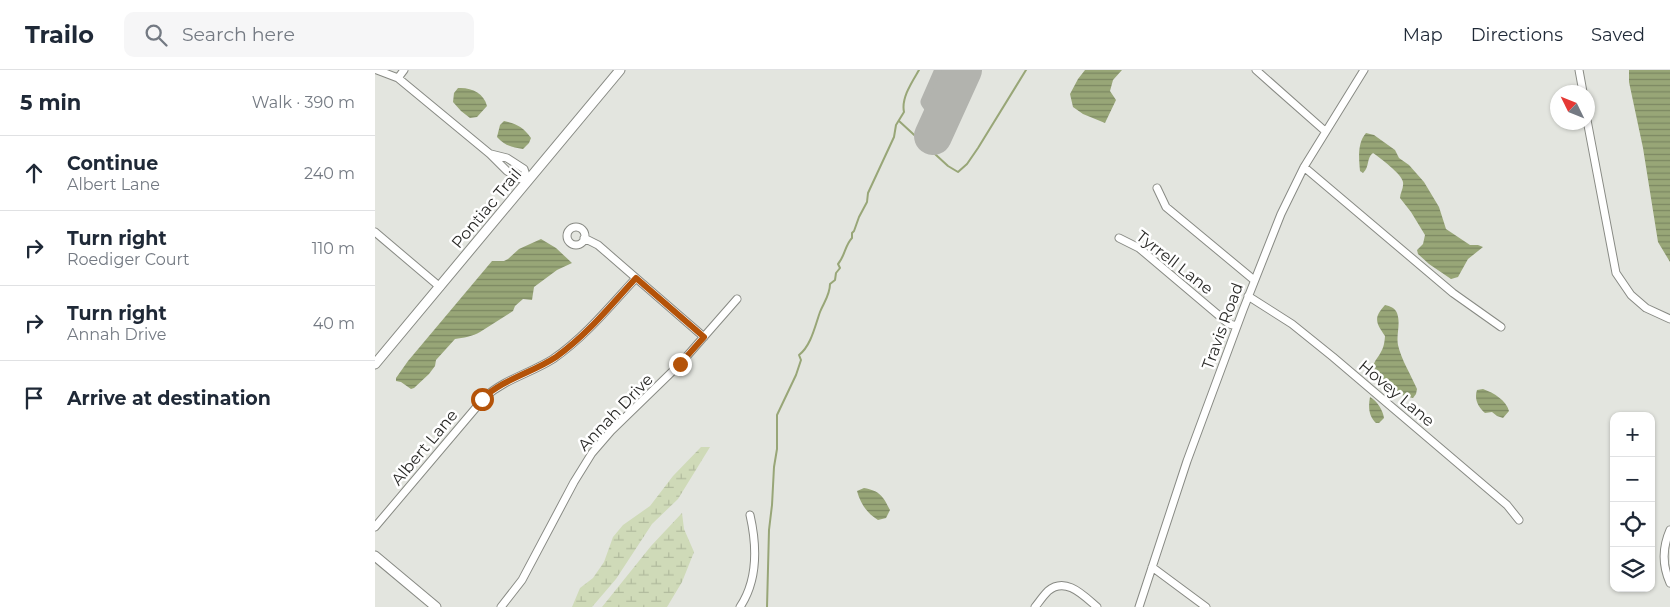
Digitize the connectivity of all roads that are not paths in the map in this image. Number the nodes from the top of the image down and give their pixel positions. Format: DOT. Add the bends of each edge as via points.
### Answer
graph roads {
  1 [pos="377,70"];
  2 [pos="404,70"];
  3 [pos="620,70"];
  4 [pos="1256,70"];
  5 [pos="1364,70"];
  6 [pos="1579,70"];
  7 [pos="398,78"];
  8 [pos="1582,85"];
  9 [pos="1589,130"];
  10 [pos="1325,131"];
  11 [pos="490,154"];
  12 [pos="1304,167"];
  13 [pos="528,181"];
  14 [pos="1157,188"];
  15 [pos="375,232"];
  16 [pos="584,238"];
  17 [pos="1119,238"];
  18 [pos="636,278"];
  19 [pos="1254,280"];
  20 [pos="440,287"];
  21 [pos="1248,296"];
  22 [pos="737,299"];
  23 [pos="1670,319"];
  24 [pos="1237,326"];
  25 [pos="1501,327"];
  26 [pos="704,337"];
  27 [pos="375,364"];
  28 [pos="750,515"];
  29 [pos="1519,520"];
  30 [pos="375,527"];
  31 [pos="1670,530"];
  32 [pos="375,556"];
  33 [pos="1152,567"];
  34 [pos="1670,583"];
  35 [pos="435,607"];
  36 [pos="501,607"];
  37 [pos="740,607"];
  38 [pos="1035,607"];
  39 [pos="1097,607"];
  40 [pos="1139,607"];
  41 [pos="1206,607"];
  1 -- 7 [label="street"];
  2 -- 7 [label="street"];
  3 -- 13 [label="main road, Pontiac Trail"];
  4 -- 10 [label="street"];
  5 -- 10 [label="street, Travis Road"];
  6 -- 8 [label="street"];
  7 -- 11 [label="street"];
  9 -- 23 [label="street" via="1616,273 1631,295 1646,308"];
  10 -- 12 [label="street, Travis Road"];
  11 -- 13 [label="street" via="507,171"];
  11 -- 13 [label="street" via="507,158 524,169"];
  12 -- 19 [label="street, Travis Road"];
  12 -- 25 [label="street" via="1447,288"];
  13 -- 20 [label="main road, Pontiac Trail"];
  14 -- 19 [label="street" via="1166,208"];
  15 -- 20 [label="street"];
  16 -- 18 [label="street" via="598,245"];
  17 -- 24 [label="street, Tyrrell Lane" via="1139,248 1229,324"];
  18 -- 26 [label="street"];
  18 -- 30 [label="street, Albert Lane" via="563,351 485,397"];
  19 -- 21 [label="street, Travis Road"];
  20 -- 27 [label="main road, Pontiac Trail"];
  21 -- 24 [label="street, Travis Road"];
  21 -- 29 [label="street, Hovey Lane" via="1333,356 1507,505"];
  22 -- 26 [label="street, Annah Drive"];
  24 -- 33 [label="street, Travis Road"];
  26 -- 36 [label="street, Annah Drive" via="592,454 522,580"];
  28 -- 37 [label="street" via="755,537 753,576"];
  31 -- 34 [label="street" via="1664,544 1664,565"];
  32 -- 35 [label="main road"];
  33 -- 40 [label="street, Travis Road"];
  33 -- 41 [label="street"];
  38 -- 39 [label="street" via="1048,591 1057,585 1065,585"];
}
